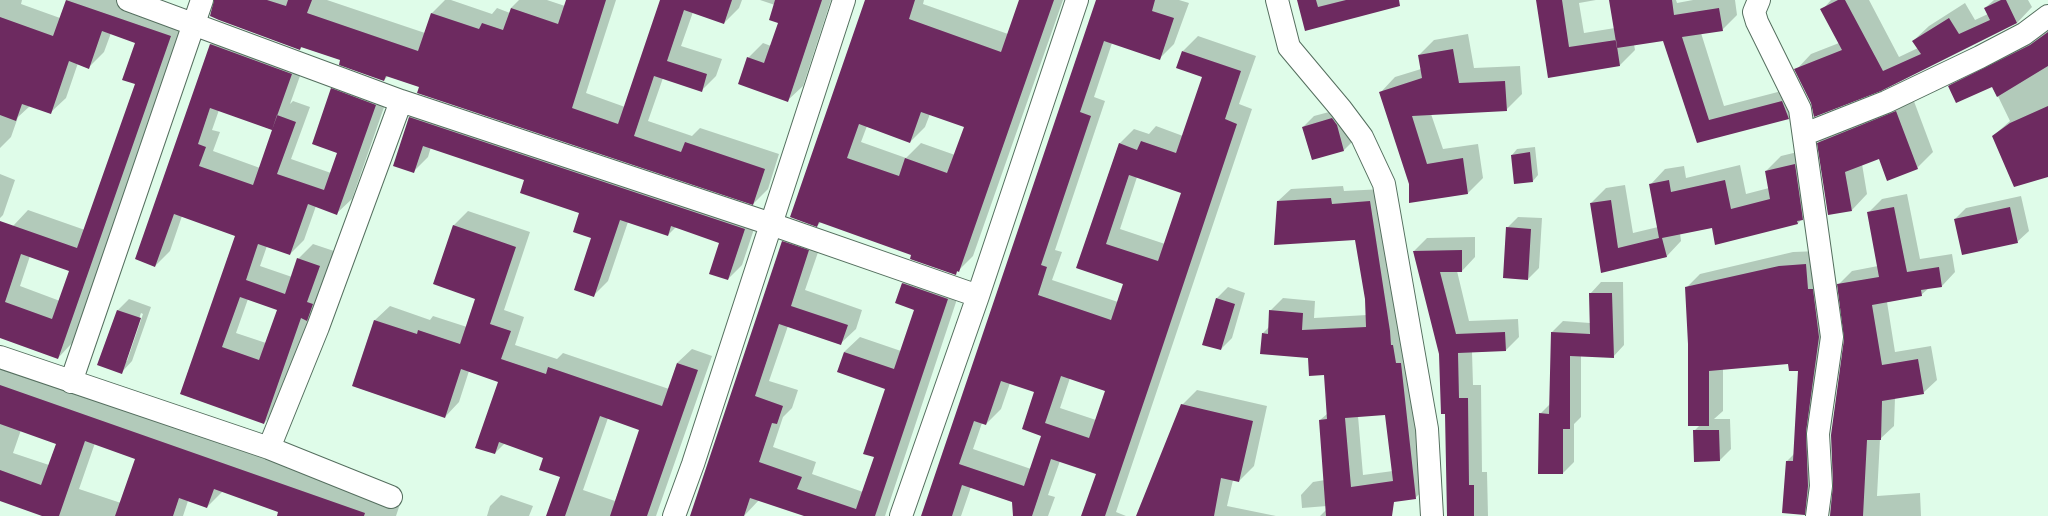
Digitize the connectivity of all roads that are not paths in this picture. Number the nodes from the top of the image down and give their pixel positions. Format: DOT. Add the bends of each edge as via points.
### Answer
graph roads {
  1 [pos="128,0"];
  2 [pos="202,0"];
  3 [pos="844,0"];
  4 [pos="1077,0"];
  5 [pos="1276,0"];
  6 [pos="1759,0"];
  7 [pos="2048,16"];
  8 [pos="194,23"];
  9 [pos="401,101"];
  10 [pos="1805,134"];
  11 [pos="772,224"];
  12 [pos="978,296"];
  13 [pos="0,357"];
  14 [pos="71,382"];
  15 [pos="269,448"];
  16 [pos="391,497"];
  17 [pos="674,516"];
  18 [pos="901,516"];
  19 [pos="1432,516"];
  20 [pos="1817,516"];
  1 -- 8 [label="street"];
  2 -- 8 [label="street"];
  3 -- 11 [label="street"];
  4 -- 12 [label="street"];
  5 -- 19 [label="street" via="1289,46 1362,136 1384,184 1427,429"];
  6 -- 10 [label="street" via="1754,12 1757,22 1800,109"];
  7 -- 10 [label="street" via="2024,34 1973,61 1886,102"];
  8 -- 9 [label="street"];
  8 -- 14 [label="street"];
  9 -- 11 [label="street"];
  9 -- 15 [label="street" via="318,327"];
  10 -- 20 [label="street" via="1832,337 1818,434 1821,486"];
  11 -- 12 [label="street"];
  11 -- 17 [label="street"];
  12 -- 18 [label="street"];
  13 -- 14 [label="street"];
  14 -- 15 [label="street"];
  15 -- 16 [label="street"];
}
